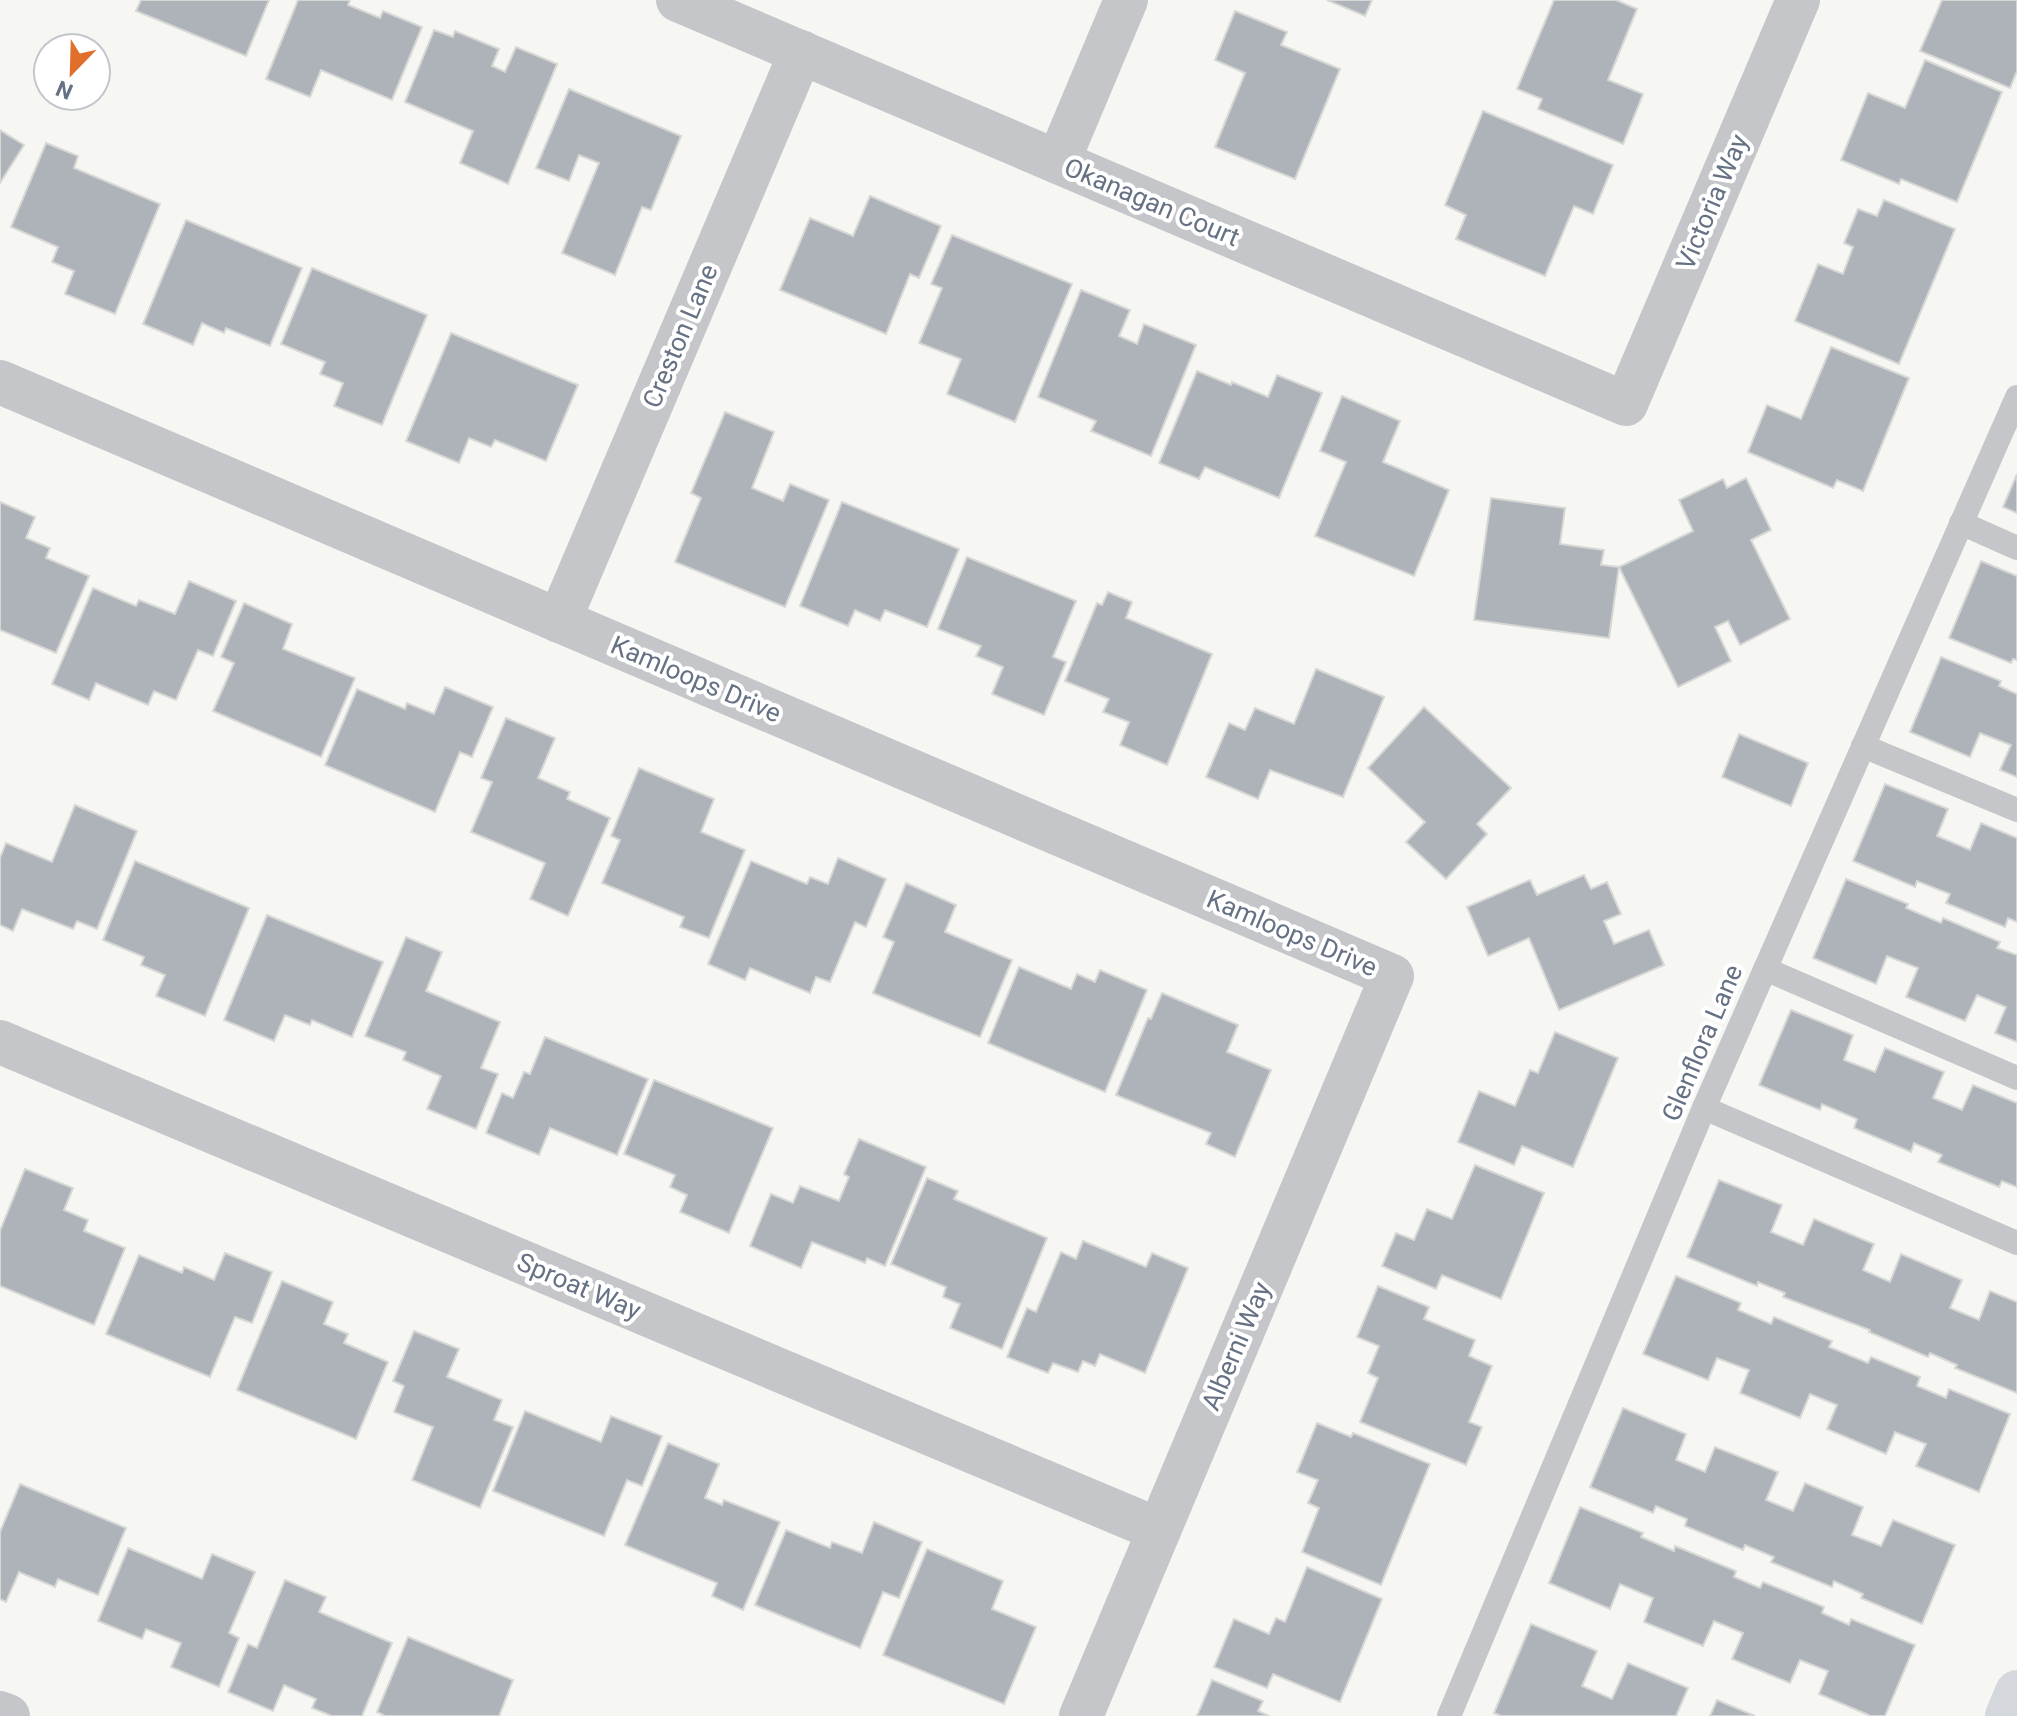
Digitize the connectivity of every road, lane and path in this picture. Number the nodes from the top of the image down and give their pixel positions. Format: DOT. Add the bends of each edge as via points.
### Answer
graph roads {
  1 [pos="678,0"];
  2 [pos="1126,0"];
  3 [pos="1798,0"];
  4 [pos="801,52"];
  5 [pos="1058,162"];
  6 [pos="0,382"];
  7 [pos="2017,397"];
  8 [pos="1626,404"];
  9 [pos="1961,523"];
  10 [pos="2017,548"];
  11 [pos="559,621"];
  12 [pos="1863,746"];
  13 [pos="2017,810"];
  14 [pos="1765,969"];
  15 [pos="1392,976"];
  16 [pos="0,1042"];
  17 [pos="2017,1078"];
  18 [pos="1704,1108"];
  19 [pos="2017,1243"];
  20 [pos="1159,1530"];
  21 [pos="2017,1692"];
  22 [pos="0,1713"];
  23 [pos="8,1716"];
  24 [pos="1081,1716"];
  25 [pos="1449,1716"];
  26 [pos="2007,1716"];
  1 -- 4 [label="street, Okanagan Court"];
  2 -- 5 [label="street"];
  3 -- 8 [label="street, Victoria Way"];
  4 -- 5 [label="street, Okanagan Court"];
  4 -- 11 [label="street, Creston Lane"];
  5 -- 8 [label="street, Okanagan Court"];
  6 -- 11 [label="street, Kamloops Drive"];
  7 -- 9 [label="lane, Glenflora Lane"];
  9 -- 10 [label="lane"];
  9 -- 12 [label="lane, Glenflora Lane"];
  11 -- 15 [label="street, Kamloops Drive"];
  12 -- 13 [label="lane"];
  12 -- 14 [label="lane, Glenflora Lane"];
  14 -- 17 [label="lane"];
  14 -- 18 [label="lane, Glenflora Lane"];
  15 -- 20 [label="street, Alberni Way"];
  16 -- 20 [label="street, Sproat Way"];
  18 -- 19 [label="lane"];
  18 -- 25 [label="lane, Glenflora Lane"];
  20 -- 24 [label="street, Alberni Way"];
  21 -- 26 [label="main road"];
  22 -- 23 [label="street"];
}
